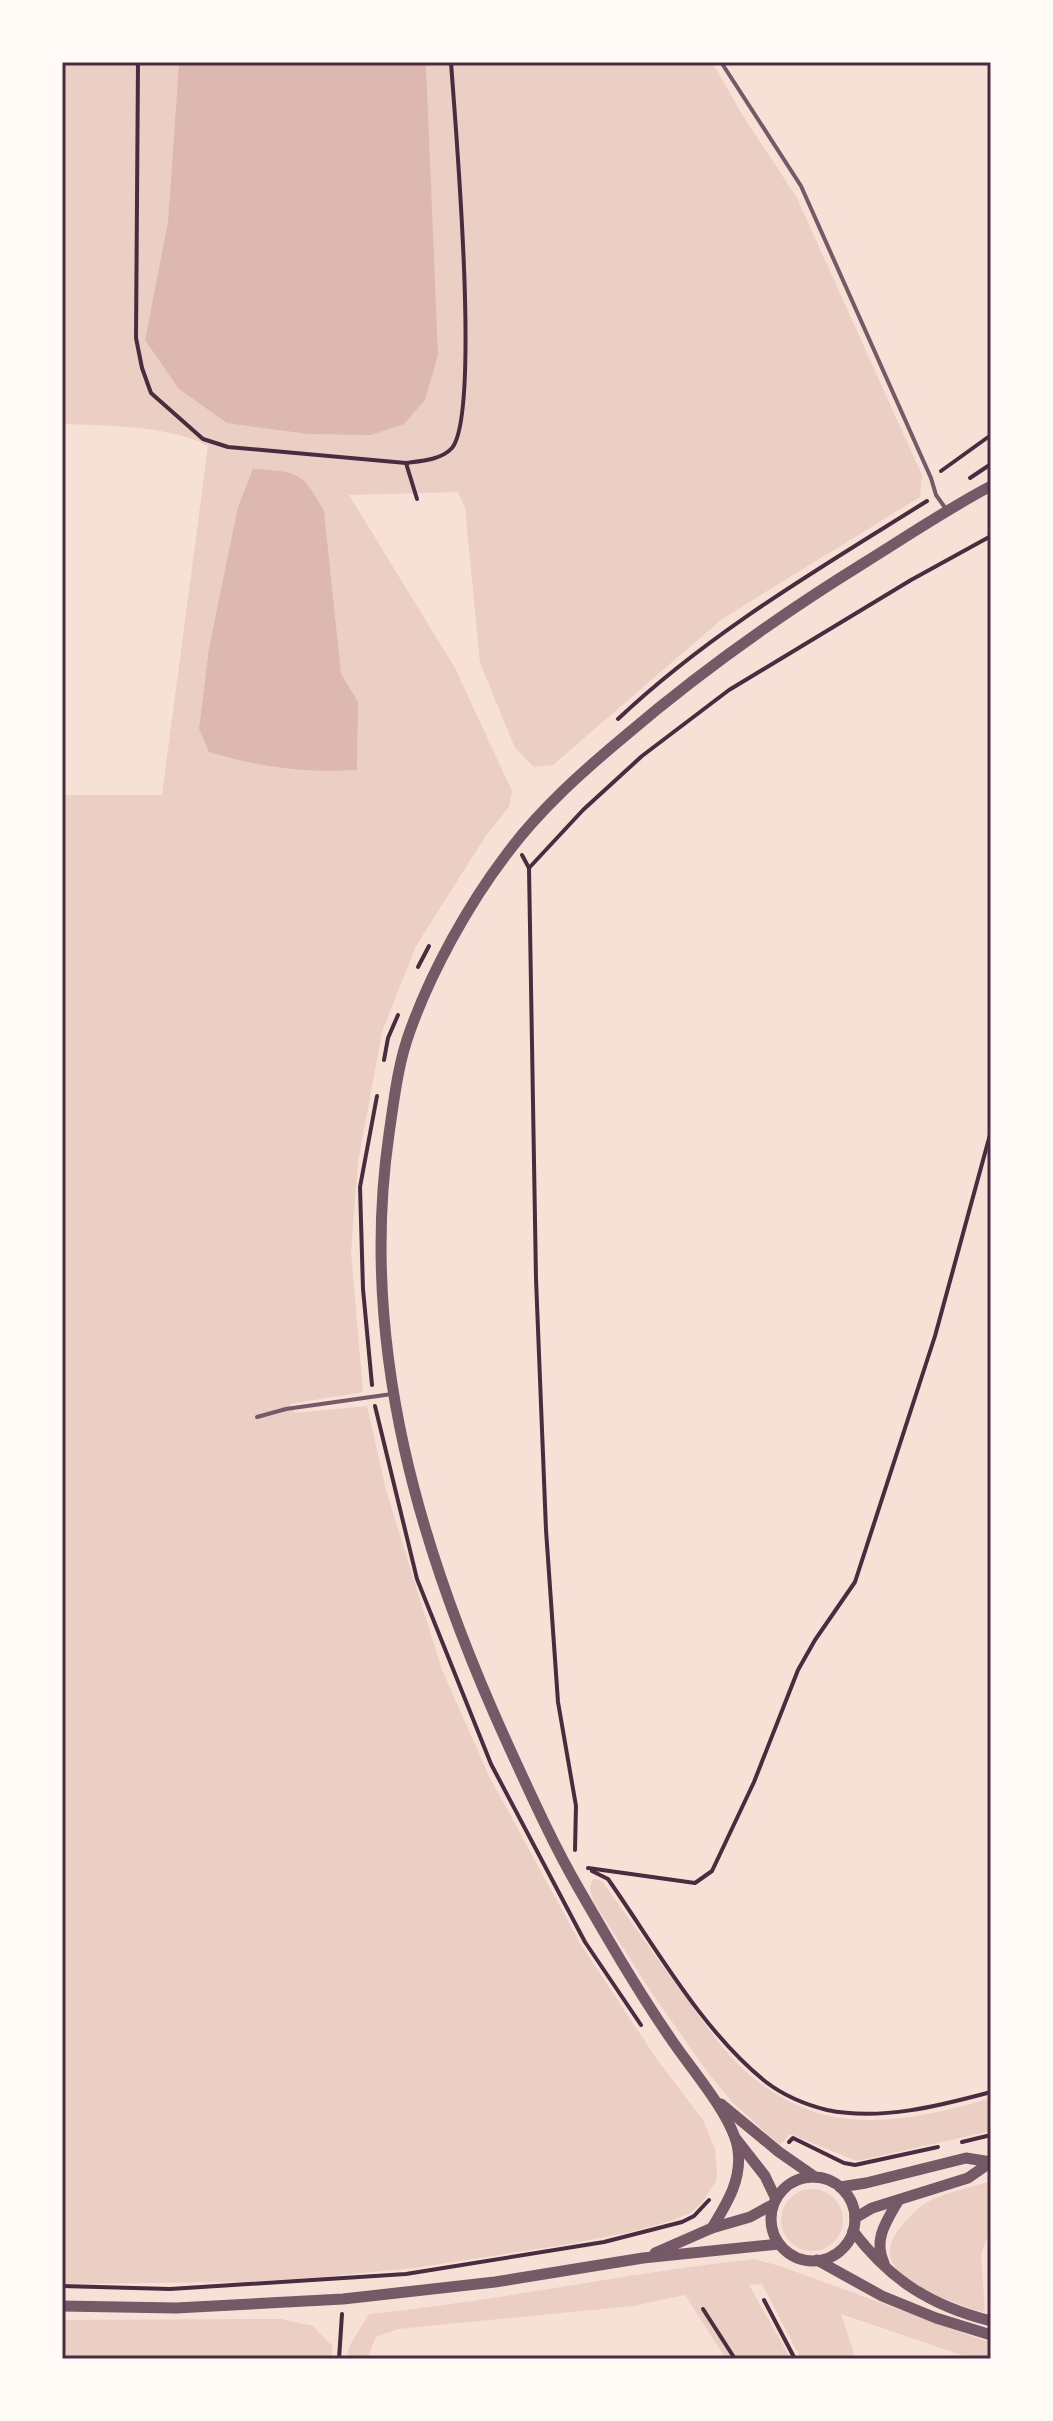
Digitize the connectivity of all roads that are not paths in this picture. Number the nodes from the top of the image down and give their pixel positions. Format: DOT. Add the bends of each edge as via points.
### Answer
graph roads {
  1 [pos="721,62"];
  2 [pos="991,486"];
  3 [pos="947,512"];
  4 [pos="392,1394"];
  5 [pos="257,1417"];
  6 [pos="712,2096"];
  7 [pos="736,2139"];
  8 [pos="991,2162"];
  9 [pos="815,2177"];
  10 [pos="840,2187"];
  11 [pos="898,2201"];
  12 [pos="774,2204"];
  13 [pos="854,2224"];
  14 [pos="712,2228"];
  15 [pos="779,2244"];
  16 [pos="643,2258"];
  17 [pos="816,2260"];
  18 [pos="888,2271"];
  19 [pos="62,2306"];
  20 [pos="991,2321"];
  21 [pos="991,2335"];
  1 -- 3 [label="lane" via="801,186"];
  2 -- 3 [label="street"];
  3 -- 4 [label="street" via="713,663 593,763 515,844 469,912 408,1034 393,1104 380,1227"];
  4 -- 5 [label="lane"];
  4 -- 6 [label="street" via="413,1489 487,1699 575,1874 664,2029"];
  6 -- 7 [label="street"];
  6 -- 9 [label="street"];
  7 -- 12 [label="street" via="761,2169"];
  7 -- 14 [label="street" via="738,2175"];
  8 -- 10 [label="street" via="966,2158"];
  8 -- 11 [label="street" via="968,2178"];
  9 -- 10 [label="street"];
  9 -- 12 [label="street" via="792,2182"];
  10 -- 13 [label="street" via="848,2196"];
  11 -- 13 [label="street" via="872,2208"];
  11 -- 18 [label="street" via="879,2243"];
  12 -- 14 [label="street"];
  12 -- 15 [label="street" via="771,2221"];
  13 -- 17 [label="street" via="839,2251"];
  13 -- 18 [label="street"];
  14 -- 16 [label="street"];
  15 -- 16 [label="street"];
  15 -- 17 [label="street" via="795,2257"];
  16 -- 19 [label="street" via="343,2299 176,2308"];
  17 -- 21 [label="street" via="882,2296"];
  18 -- 20 [label="street" via="940,2304"];
}
